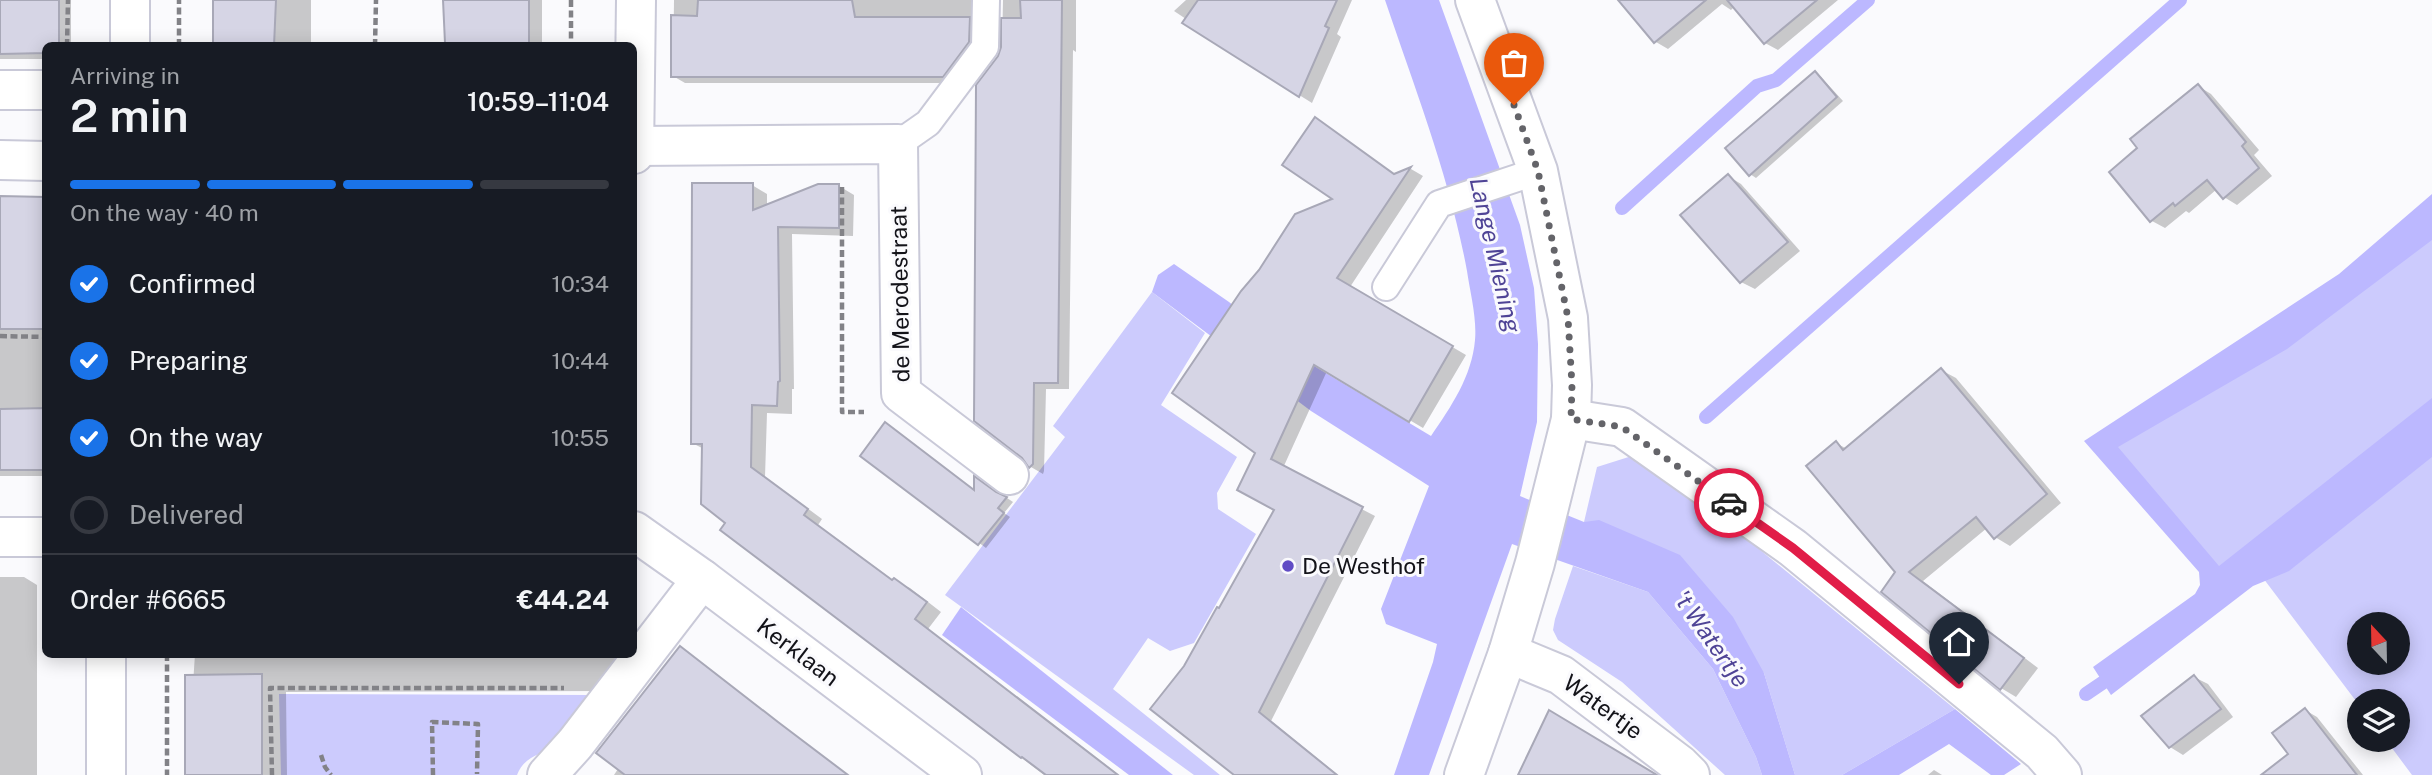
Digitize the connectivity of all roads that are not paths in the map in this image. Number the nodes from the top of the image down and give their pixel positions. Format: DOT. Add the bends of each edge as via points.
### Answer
graph roads {
  1 [pos="130,0"];
  2 [pos="636,0"];
  3 [pos="986,0"];
  4 [pos="1475,0"];
  5 [pos="130,42"];
  6 [pos="635,42"];
  7 [pos="0,90"];
  8 [pos="42,90"];
  9 [pos="898,144"];
  10 [pos="637,150"];
  11 [pos="0,160"];
  12 [pos="42,161"];
  13 [pos="1527,174"];
  14 [pos="1386,287"];
  15 [pos="1571,419"];
  16 [pos="1009,475"];
  17 [pos="637,533"];
  18 [pos="0,537"];
  19 [pos="42,537"];
  20 [pos="702,579"];
  21 [pos="1507,653"];
  22 [pos="106,658"];
  23 [pos="106,775"];
  24 [pos="547,775"];
  25 [pos="962,775"];
  26 [pos="1464,775"];
  27 [pos="1690,775"];
  28 [pos="2062,775"];
  1 -- 5 [label="street"];
  2 -- 6 [label="street"];
  3 -- 9 [label="lane" via="985,47 928,123"];
  4 -- 13 [label="street"];
  7 -- 8 [label="street"];
  9 -- 10 [label="street"];
  9 -- 16 [label="street, de Merodestraat" via="901,393"];
  11 -- 12 [label="street"];
  13 -- 14 [label="lane" via="1439,204"];
  13 -- 15 [label="street" via="1568,318"];
  15 -- 21 [label="street" via="1552,502"];
  15 -- 28 [label="street" via="1622,427 1793,548 2042,752"];
  17 -- 20 [label="street, Kerklaan"];
  18 -- 19 [label="street"];
  20 -- 24 [label="street"];
  20 -- 25 [label="street, Kerklaan"];
  21 -- 26 [label="street"];
  21 -- 27 [label="street, Watertje" via="1561,675"];
  22 -- 23 [label="street"];
}
